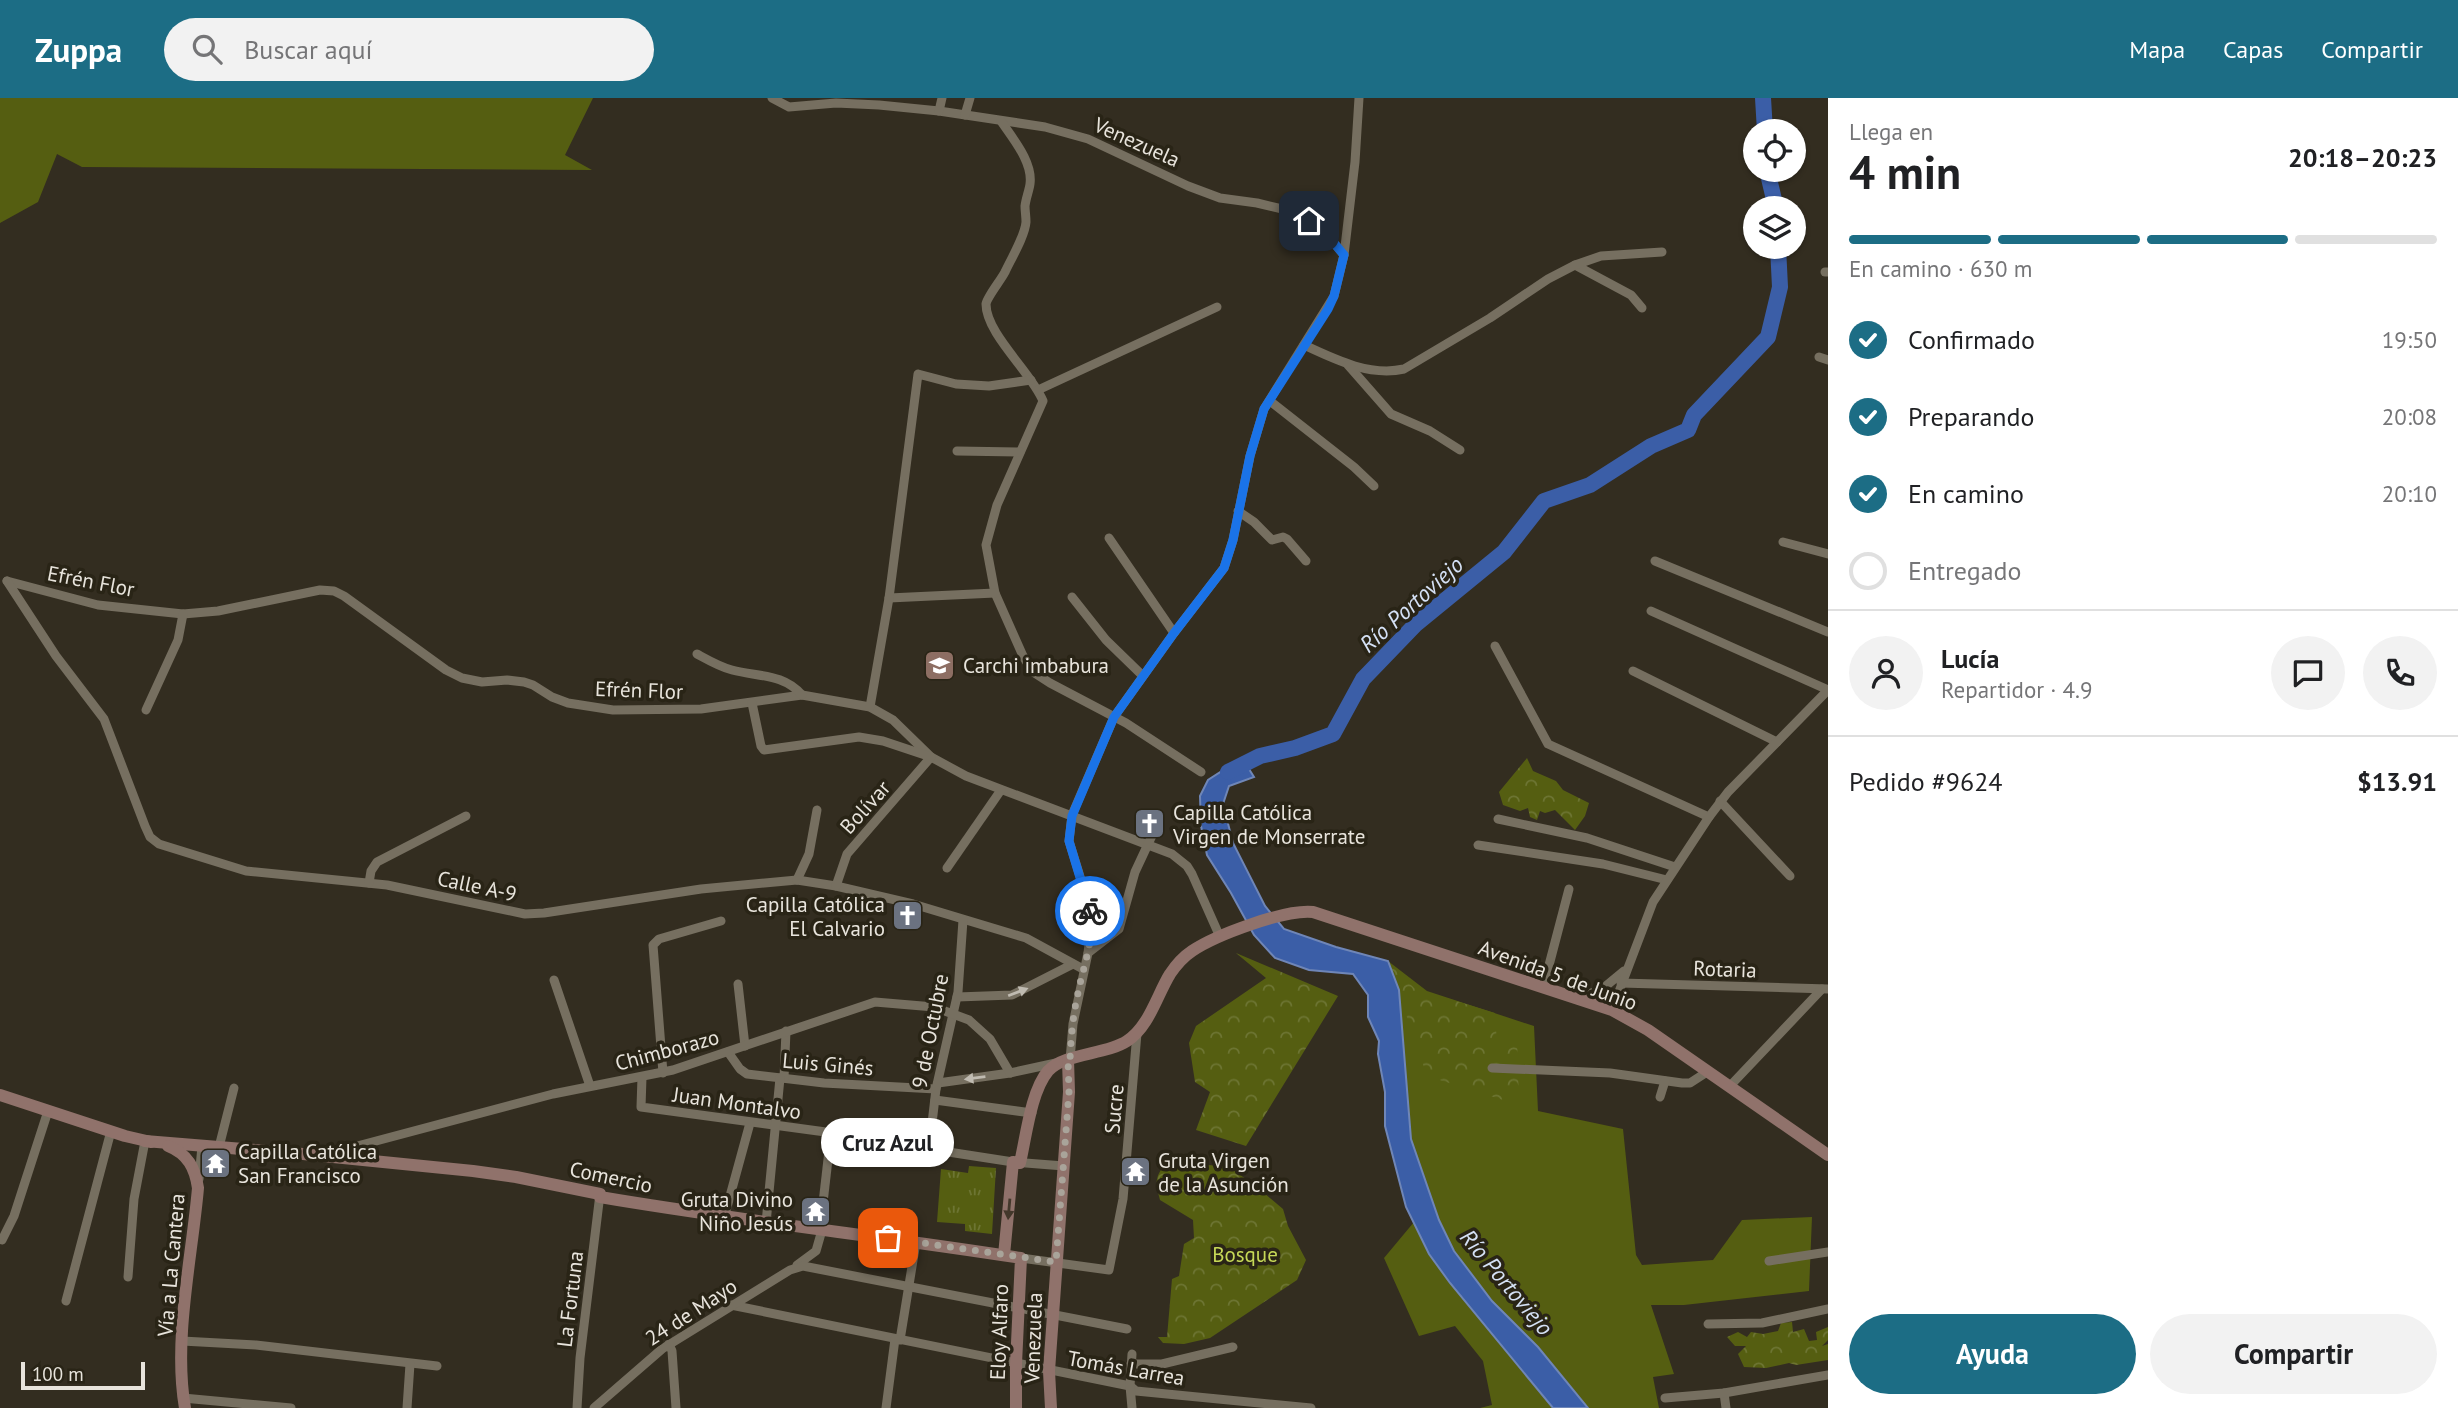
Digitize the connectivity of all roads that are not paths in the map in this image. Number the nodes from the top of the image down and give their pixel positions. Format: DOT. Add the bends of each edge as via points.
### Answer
graph roads {
  1 [pos="772,98"];
  2 [pos="914,98"];
  3 [pos="942,98"];
  4 [pos="970,98"];
  5 [pos="1359,98"];
  6 [pos="911,109"];
  7 [pos="939,111"];
  8 [pos="965,115"];
  9 [pos="1001,121"];
  10 [pos="1662,252"];
  11 [pos="1344,255"];
  12 [pos="1575,265"];
  13 [pos="1217,307"];
  14 [pos="1642,308"];
  15 [pos="1304,345"];
  16 [pos="1348,365"];
  17 [pos="1031,380"];
  18 [pos="1038,390"];
  19 [pos="1270,401"];
  20 [pos="1460,450"];
  21 [pos="957,452"];
  22 [pos="1020,452"];
  23 [pos="1374,486"];
  24 [pos="1238,511"];
  25 [pos="1109,538"];
  26 [pos="1783,542"];
  27 [pos="1828,554"];
  28 [pos="1306,561"];
  29 [pos="1655,561"];
  30 [pos="7,581"];
  31 [pos="995,593"];
  32 [pos="889,597"];
  33 [pos="1072,597"];
  34 [pos="1651,611"];
  35 [pos="183,614"];
  36 [pos="1828,632"];
  37 [pos="1174,633"];
  38 [pos="1495,646"];
  39 [pos="697,654"];
  40 [pos="1633,671"];
  41 [pos="1143,676"];
  42 [pos="1828,690"];
  43 [pos="802,695"];
  44 [pos="752,703"];
  45 [pos="870,706"];
  46 [pos="146,710"];
  47 [pos="1114,717"];
  48 [pos="1777,741"];
  49 [pos="931,757"];
  50 [pos="1201,772"];
  51 [pos="1001,790"];
  52 [pos="1720,801"];
  53 [pos="817,810"];
  54 [pos="466,816"];
  55 [pos="1072,816"];
  56 [pos="1709,817"];
  57 [pos="1498,819"];
  58 [pos="1156,827"];
  59 [pos="1147,844"];
  60 [pos="1478,845"];
  61 [pos="1675,867"];
  62 [pos="947,868"];
  63 [pos="1790,876"];
  64 [pos="797,880"];
  65 [pos="1667,880"];
  66 [pos="369,883"];
  67 [pos="836,886"];
  68 [pos="1569,890"];
  69 [pos="964,920"];
  70 [pos="721,921"];
  71 [pos="1224,936"];
  72 [pos="1088,953"];
  73 [pos="1069,966"];
  74 [pos="1627,968"];
  75 [pos="1083,969"];
  76 [pos="554,980"];
  77 [pos="1621,983"];
  78 [pos="738,984"];
  79 [pos="1543,988"];
  80 [pos="1825,989"];
  81 [pos="957,995"];
  82 [pos="1575,998"];
  83 [pos="934,1007"];
  84 [pos="1612,1010"];
  85 [pos="953,1013"];
  86 [pos="786,1031"];
  87 [pos="1137,1033"];
  88 [pos="745,1046"];
  89 [pos="728,1052"];
  90 [pos="1067,1061"];
  91 [pos="1492,1068"];
  92 [pos="1707,1072"];
  93 [pos="663,1073"];
  94 [pos="1010,1073"];
  95 [pos="642,1077"];
  96 [pos="782,1078"];
  97 [pos="1665,1081"];
  98 [pos="937,1086"];
  99 [pos="590,1087"];
  100 [pos="1729,1087"];
  101 [pos="234,1088"];
  102 [pos="1,1097"];
  103 [pos="1660,1097"];
  104 [pos="935,1100"];
  105 [pos="48,1111"];
  106 [pos="1032,1113"];
  107 [pos="750,1123"];
  108 [pos="775,1126"];
  109 [pos="111,1131"];
  110 [pos="831,1133"];
  111 [pos="145,1141"];
  112 [pos="369,1142"];
  113 [pos="202,1146"];
  114 [pos="219,1147"];
  115 [pos="929,1147"];
  116 [pos="303,1154"];
  117 [pos="1828,1155"];
  118 [pos="366,1161"];
  119 [pos="1016,1162"];
  120 [pos="1063,1166"];
  121 [pos="198,1188"];
  122 [pos="600,1195"];
  123 [pos="724,1218"];
  124 [pos="766,1223"];
  125 [pos="821,1230"];
  126 [pos="2,1240"];
  127 [pos="916,1242"];
  128 [pos="1828,1252"];
  129 [pos="1004,1255"];
  130 [pos="1021,1258"];
  131 [pos="1769,1261"];
  132 [pos="1056,1262"];
  133 [pos="818,1267"];
  134 [pos="790,1270"];
  135 [pos="1109,1270"];
  136 [pos="128,1277"];
  137 [pos="909,1286"];
  138 [pos="745,1297"];
  139 [pos="66,1301"];
  140 [pos="731,1305"];
  141 [pos="1019,1307"];
  142 [pos="1828,1309"];
  143 [pos="754,1310"];
  144 [pos="1052,1313"];
  145 [pos="1708,1324"];
  146 [pos="1127,1329"];
  147 [pos="898,1340"];
  148 [pos="182,1341"];
  149 [pos="669,1344"];
  150 [pos="1233,1347"];
  151 [pos="410,1364"];
  152 [pos="1016,1364"];
  153 [pos="437,1366"];
  154 [pos="1049,1371"];
  155 [pos="1828,1375"];
  156 [pos="1133,1389"];
  157 [pos="1724,1392"];
  158 [pos="1665,1398"];
  159 [pos="184,1403"];
  160 [pos="291,1408"];
  161 [pos="407,1408"];
  162 [pos="577,1408"];
  163 [pos="594,1408"];
  164 [pos="676,1408"];
  165 [pos="886,1408"];
  166 [pos="1016,1408"];
  167 [pos="1051,1408"];
  168 [pos="1134,1408"];
  169 [pos="1311,1408"];
  170 [pos="1726,1408"];
  1 -- 6 [label="street, Venezuela" via="789,107 836,103"];
  2 -- 6 [label="street"];
  3 -- 7 [label="street"];
  4 -- 8 [label="street"];
  5 -- 11 [label="street, Venezuela"];
  6 -- 7 [label="street, Venezuela"];
  7 -- 8 [label="street, Venezuela"];
  8 -- 9 [label="street, Venezuela"];
  9 -- 11 [label="street, Venezuela" via="1088,139 1220,198 1295,212 1323,230"];
  9 -- 17 [label="street" via="1021,151 1030,183 1022,237 986,306 998,334"];
  10 -- 12 [label="street" via="1601,256"];
  11 -- 15 [label="street, Venezuela" via="1334,296"];
  12 -- 14 [label="street" via="1631,295"];
  12 -- 16 [label="street" via="1404,369 1390,372"];
  13 -- 18 [label="street"];
  15 -- 16 [label="street"];
  15 -- 19 [label="street, Venezuela"];
  16 -- 20 [label="street" via="1391,414"];
  17 -- 18 [label="street"];
  17 -- 32 [label="street" via="989,386 956,384 918,374"];
  18 -- 22 [label="street" via="1043,401"];
  19 -- 23 [label="street"];
  19 -- 24 [label="street, Venezuela" via="1250,456"];
  21 -- 22 [label="street"];
  22 -- 31 [label="street" via="986,545"];
  24 -- 28 [label="street" via="1272,540 1287,539"];
  24 -- 37 [label="street, Venezuela" via="1224,568"];
  25 -- 37 [label="street"];
  26 -- 27 [label="street"];
  29 -- 36 [label="street"];
  30 -- 35 [label="street, Efrén Flor" via="98,604"];
  30 -- 66 [label="street, Calle A-9" via="104,719 145,826 159,845 246,872"];
  31 -- 32 [label="street"];
  31 -- 47 [label="street" via="1033,672"];
  32 -- 45 [label="street"];
  33 -- 41 [label="street"];
  34 -- 42 [label="street"];
  35 -- 44 [label="street, Efrén Flor" via="334,591 462,678 524,682 568,703 613,710"];
  35 -- 46 [label="street" via="178,640"];
  37 -- 41 [label="street, Venezuela"];
  38 -- 56 [label="street" via="1548,744"];
  39 -- 43 [label="street" via="732,670 784,681"];
  40 -- 48 [label="street"];
  41 -- 47 [label="street, Venezuela"];
  42 -- 48 [label="street"];
  43 -- 44 [label="street, Efrén Flor"];
  43 -- 45 [label="street, Efrén Flor"];
  44 -- 49 [label="street" via="764,750 859,737"];
  45 -- 49 [label="street, Efrén Flor" via="893,720"];
  47 -- 50 [label="street"];
  47 -- 55 [label="street, Venezuela"];
  48 -- 52 [label="street"];
  49 -- 51 [label="street, Efrén Flor"];
  49 -- 67 [label="street, Bolívar" via="847,853"];
  51 -- 55 [label="street, Efrén Flor"];
  51 -- 62 [label="street"];
  52 -- 56 [label="street"];
  52 -- 63 [label="street"];
  53 -- 64 [label="street" via="809,854"];
  54 -- 66 [label="street" via="377,862"];
  55 -- 59 [label="street, Efrén Flor"];
  55 -- 72 [label="street, Venezuela" via="1069,841 1091,916"];
  56 -- 61 [label="street"];
  57 -- 61 [label="street" via="1587,838"];
  58 -- 59 [label="street"];
  59 -- 71 [label="street, Efrén Flor" via="1187,866"];
  59 -- 72 [label="street" via="1119,929"];
  60 -- 65 [label="street" via="1603,864"];
  61 -- 65 [label="street"];
  64 -- 66 [label="street, Calle A-9" via="701,888 544,914"];
  64 -- 67 [label="street, Calle A-9"];
  65 -- 74 [label="street" via="1647,914"];
  67 -- 69 [label="street, Calle A-9"];
  68 -- 79 [label="street"];
  69 -- 73 [label="street, Calle A-9" via="1026,938"];
  69 -- 81 [label="street, 9 de Octubre"];
  70 -- 93 [label="street" via="659,939 653,945"];
  71 -- 79 [label="street, Avenida 5 de Junio" via="1285,914 1313,912"];
  71 -- 87 [label="street, Avenida 5 de Junio" via="1181,960"];
  72 -- 75 [label="street, Venezuela"];
  73 -- 75 [label="street, Calle A-9"];
  81 -- 73 [label="street, one-way" via="1012,996"];
  74 -- 77 [label="street"];
  74 -- 82 [label="street" via="1601,990"];
  75 -- 90 [label="street, Venezuela"];
  76 -- 99 [label="street"];
  77 -- 80 [label="street, Rotaria"];
  77 -- 84 [label="street"];
  78 -- 88 [label="street"];
  79 -- 82 [label="street, Avenida 5 de Junio"];
  80 -- 100 [label="street"];
  81 -- 83 [label="street"];
  81 -- 85 [label="street, 9 de Octubre"];
  82 -- 84 [label="street, Avenida 5 de Junio"];
  83 -- 85 [label="street, Chimborazo"];
  83 -- 86 [label="street, Chimborazo" via="874,1002"];
  84 -- 92 [label="street, Avenida 5 de Junio"];
  85 -- 94 [label="street, Chimborazo" via="984,1032"];
  85 -- 98 [label="street, 9 de Octubre"];
  86 -- 88 [label="street, Chimborazo"];
  86 -- 96 [label="street"];
  87 -- 90 [label="street" via="1116,1047"];
  87 -- 135 [label="street, Sucre" via="1123,1199"];
  88 -- 89 [label="street, Chimborazo"];
  89 -- 93 [label="street, Chimborazo"];
  89 -- 96 [label="street, Luis Ginés" via="744,1073"];
  90 -- 94 [label="street, Luis Ginés"];
  90 -- 106 [label="street, Eloy Alfaro" via="1044,1078"];
  90 -- 120 [label="street, Venezuela"];
  91 -- 97 [label="street" via="1610,1073"];
  92 -- 97 [label="street" via="1690,1083"];
  92 -- 100 [label="street, Avenida 5 de Junio"];
  93 -- 95 [label="street, Chimborazo"];
  94 -- 98 [label="street, Luis Ginés, one-way"];
  95 -- 99 [label="street, Chimborazo"];
  95 -- 107 [label="street, Juan Montalvo" via="641,1107"];
  96 -- 98 [label="street, Luis Ginés"];
  96 -- 108 [label="street"];
  97 -- 103 [label="street"];
  98 -- 104 [label="street, 9 de Octubre"];
  99 -- 112 [label="street, Chimborazo"];
  100 -- 117 [label="street, Avenida 5 de Junio"];
  101 -- 114 [label="street"];
  102 -- 105 [label="street, Vía a La Cantera"];
  104 -- 106 [label="street"];
  104 -- 115 [label="street, 9 de Octubre"];
  105 -- 109 [label="street, Vía a La Cantera"];
  105 -- 126 [label="street"];
  106 -- 119 [label="street, Eloy Alfaro"];
  107 -- 108 [label="street, Juan Montalvo"];
  107 -- 123 [label="street"];
  108 -- 110 [label="street, Juan Montalvo"];
  108 -- 124 [label="street"];
  109 -- 111 [label="street, Vía a La Cantera"];
  109 -- 139 [label="street"];
  110 -- 115 [label="street, Juan Montalvo"];
  110 -- 125 [label="street"];
  111 -- 113 [label="street, Comercio"];
  111 -- 121 [label="street, Vía a La Cantera" via="183,1154 194,1170"];
  111 -- 136 [label="street" via="134,1199"];
  112 -- 116 [label="street, Chimborazo" via="334,1152"];
  112 -- 118 [label="street" via="363,1151"];
  113 -- 114 [label="street, Comercio"];
  113 -- 121 [label="street"];
  114 -- 116 [label="street, Comercio"];
  115 -- 119 [label="street, Juan Montalvo"];
  116 -- 118 [label="street, Comercio"];
  118 -- 122 [label="street, Comercio" via="516,1177"];
  119 -- 120 [label="street, Juan Montalvo"];
  119 -- 129 [label="street, Eloy Alfaro, one-way"];
  120 -- 132 [label="street, Venezuela"];
  121 -- 148 [label="street, Vía a La Cantera"];
  122 -- 123 [label="street, Comercio"];
  122 -- 162 [label="street, La Fortuna"];
  123 -- 124 [label="street, Comercio"];
  124 -- 125 [label="street, Comercio"];
  125 -- 127 [label="street, Comercio"];
  125 -- 133 [label="street"];
  125 -- 134 [label="street" via="816,1251"];
  127 -- 129 [label="street, Comercio"];
  127 -- 137 [label="street"];
  128 -- 131 [label="street"];
  129 -- 130 [label="street, Comercio"];
  130 -- 132 [label="street, Comercio"];
  130 -- 141 [label="street, Eloy Alfaro"];
  132 -- 135 [label="street, Comercio"];
  132 -- 144 [label="street, Venezuela"];
  133 -- 134 [label="street, 24 de Mayo"];
  133 -- 137 [label="street, 24 de Mayo"];
  134 -- 138 [label="street, 24 de Mayo"];
  137 -- 141 [label="street, 24 de Mayo"];
  137 -- 147 [label="street"];
  138 -- 140 [label="street, 24 de Mayo"];
  138 -- 143 [label="street"];
  140 -- 143 [label="street, Tomás Larrea"];
  140 -- 149 [label="street, 24 de Mayo"];
  141 -- 144 [label="street, 24 de Mayo"];
  141 -- 152 [label="street, Eloy Alfaro"];
  142 -- 145 [label="street" via="1762,1323"];
  143 -- 147 [label="street, Tomás Larrea"];
  144 -- 146 [label="street, 24 de Mayo"];
  144 -- 154 [label="street, Venezuela"];
  147 -- 152 [label="street, Tomás Larrea"];
  147 -- 165 [label="street"];
  148 -- 151 [label="street" via="257,1345"];
  148 -- 159 [label="street, Vía a La Cantera"];
  149 -- 163 [label="street, 24 de Mayo"];
  149 -- 164 [label="street"];
  150 -- 156 [label="street" via="1162,1364 1132,1359"];
  151 -- 153 [label="street"];
  151 -- 161 [label="street"];
  152 -- 154 [label="street, Tomás Larrea"];
  152 -- 166 [label="street, Eloy Alfaro"];
  154 -- 156 [label="street, Tomás Larrea"];
  154 -- 167 [label="street, Venezuela"];
  155 -- 157 [label="street"];
  156 -- 168 [label="street"];
  156 -- 169 [label="street, Tomás Larrea"];
  157 -- 158 [label="street"];
  157 -- 170 [label="street"];
  159 -- 160 [label="street"];
}
